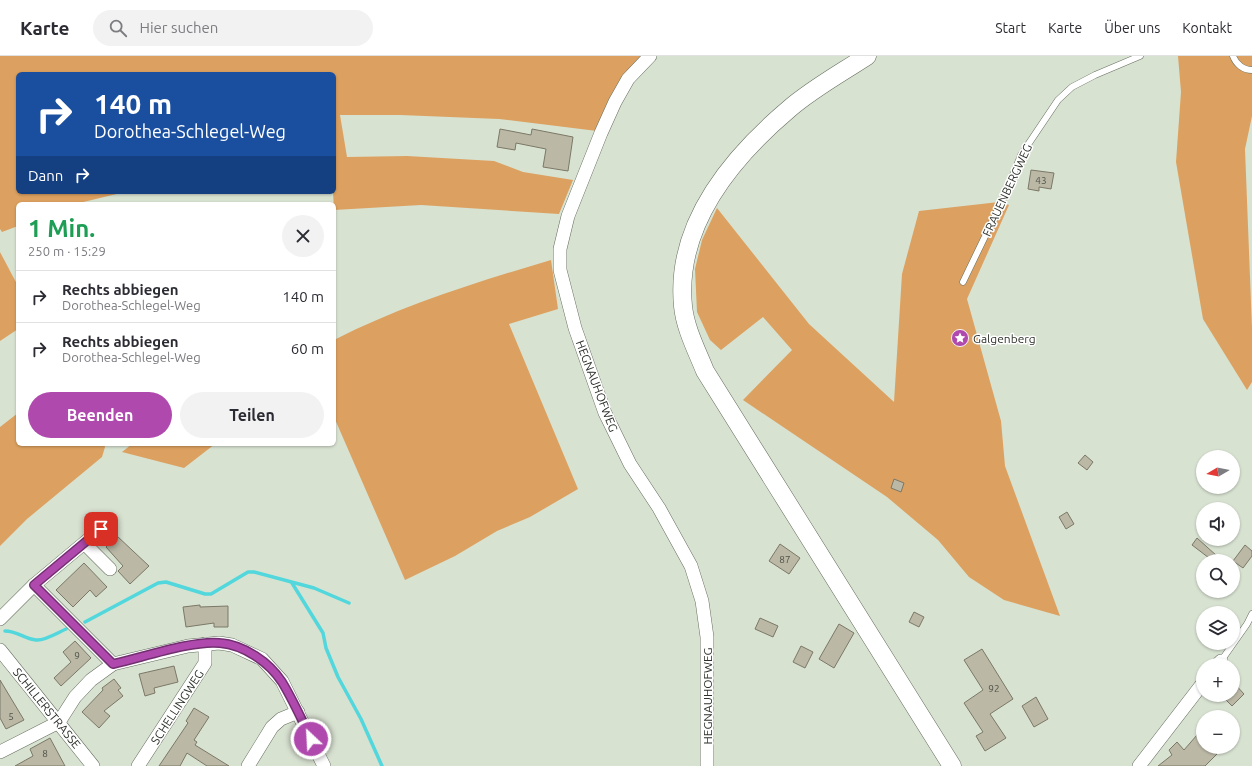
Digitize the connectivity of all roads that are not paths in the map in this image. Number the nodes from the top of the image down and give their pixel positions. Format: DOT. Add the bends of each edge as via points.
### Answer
graph roads {
  1 [pos="650,56"];
  2 [pos="867,56"];
  3 [pos="1140,56"];
  4 [pos="1233,56"];
  5 [pos="1252,70"];
  6 [pos="963,282"];
  7 [pos="101,529"];
  8 [pos="86,544"];
  9 [pos="110,569"];
  10 [pos="34,585"];
  11 [pos="1252,614"];
  12 [pos="0,619"];
  13 [pos="205,644"];
  14 [pos="0,650"];
  15 [pos="1223,658"];
  16 [pos="113,664"];
  17 [pos="1196,692"];
  18 [pos="298,712"];
  19 [pos="59,722"];
  20 [pos="0,752"];
  21 [pos="93,766"];
  22 [pos="138,766"];
  23 [pos="248,766"];
  24 [pos="324,766"];
  25 [pos="707,766"];
  26 [pos="952,766"];
  27 [pos="1139,766"];
  1 -- 25 [label="street, HEGNAUHOFWEG" via="628,80 601,133 568,216 560,249 560,270 575,328 605,412 630,464 659,508 691,566 702,601 707,637"];
  2 -- 26 [label="main road" via="790,108 728,171 706,202 693,231 683,261 682,307 706,372"];
  3 -- 6 [label="lane, FRAUENBERGWEG" via="1072,87 1058,100 1020,155 1004,197"];
  4 -- 5 [label="lane" via="1236,63"];
  7 -- 8 [label="street"];
  8 -- 9 [label="street"];
  8 -- 10 [label="street"];
  10 -- 12 [label="street"];
  10 -- 16 [label="street"];
  11 -- 15 [label="lane"];
  13 -- 16 [label="street"];
  13 -- 18 [label="street" via="219,643 232,646 262,659 282,681"];
  13 -- 22 [label="street, SCHELLINGWEG" via="205,663"];
  14 -- 19 [label="street, SCHILLERSTRASSE"];
  16 -- 19 [label="street" via="90,680"];
  17 -- 27 [label="street"];
  18 -- 23 [label="street" via="281,719 272,727"];
  18 -- 24 [label="street"];
  19 -- 20 [label="street"];
  19 -- 21 [label="street, SCHILLERSTRASSE"];
}
